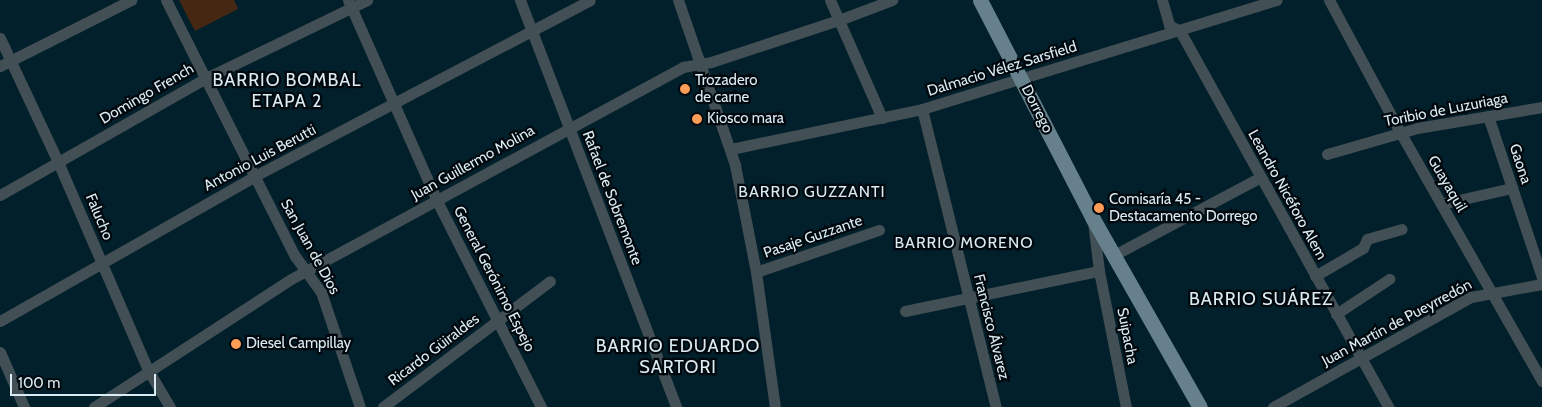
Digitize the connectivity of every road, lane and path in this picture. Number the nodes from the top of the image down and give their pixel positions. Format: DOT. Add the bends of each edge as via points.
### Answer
graph roads {
  1 [pos="131,0"];
  2 [pos="166,0"];
  3 [pos="366,0"];
  4 [pos="520,0"];
  5 [pos="590,0"];
  6 [pos="678,0"];
  7 [pos="830,0"];
  8 [pos="892,0"];
  9 [pos="980,0"];
  10 [pos="1162,0"];
  11 [pos="1277,0"];
  12 [pos="1329,0"];
  13 [pos="350,4"];
  14 [pos="840,20"];
  15 [pos="532,30"];
  16 [pos="1180,30"];
  17 [pos="0,38"];
  18 [pos="11,60"];
  19 [pos="698,63"];
  20 [pos="0,66"];
  21 [pos="206,78"];
  22 [pos="1021,79"];
  23 [pos="394,104"];
  24 [pos="1542,107"];
  25 [pos="922,110"];
  26 [pos="1488,116"];
  27 [pos="882,118"];
  28 [pos="569,128"];
  29 [pos="1400,132"];
  30 [pos="731,149"];
  31 [pos="1327,154"];
  32 [pos="58,162"];
  33 [pos="255,176"];
  34 [pos="1261,177"];
  35 [pos="1512,188"];
  36 [pos="0,195"];
  37 [pos="437,201"];
  38 [pos="1441,204"];
  39 [pos="1093,219"];
  40 [pos="1402,229"];
  41 [pos="879,230"];
  42 [pos="1114,255"];
  43 [pos="102,262"];
  44 [pos="1098,271"];
  45 [pos="306,272"];
  46 [pos="756,272"];
  47 [pos="1314,276"];
  48 [pos="1542,277"];
  49 [pos="1389,278"];
  50 [pos="550,281"];
  51 [pos="1542,284"];
  52 [pos="1492,292"];
  53 [pos="969,298"];
  54 [pos="905,311"];
  55 [pos="1336,314"];
  56 [pos="0,321"];
  57 [pos="498,322"];
  58 [pos="0,352"];
  59 [pos="1361,358"];
  60 [pos="148,370"];
  61 [pos="1542,381"];
  62 [pos="24,407"];
  63 [pos="94,407"];
  64 [pos="170,407"];
  65 [pos="360,407"];
  66 [pos="383,407"];
  67 [pos="541,407"];
  68 [pos="676,407"];
  69 [pos="776,407"];
  70 [pos="996,407"];
  71 [pos="1126,407"];
  72 [pos="1200,407"];
  73 [pos="1273,407"];
  74 [pos="1388,407"];
  1 -- 18 [label="street"];
  2 -- 21 [label="street, San Juan de Dios"];
  3 -- 13 [label="street, Domingo French"];
  4 -- 15 [label="street, Rafael de Sobremonte"];
  5 -- 15 [label="street, Antonio Luis Berutti"];
  6 -- 19 [label="street"];
  7 -- 14 [label="street"];
  8 -- 14 [label="street, Juan Guillermo Molina"];
  9 -- 22 [label="main road, Dorrego"];
  10 -- 16 [label="street, Leandro Nicéforo Alem" via="1169,25"];
  11 -- 16 [label="street, Dalmacio Vélez Sarsfield"];
  12 -- 29 [label="street, Guayaquil"];
  13 -- 21 [label="street, Domingo French"];
  13 -- 23 [label="street, General Gerónimo Espejo"];
  14 -- 19 [label="street, Juan Guillermo Molina" via="710,62"];
  14 -- 27 [label="street"];
  15 -- 23 [label="street, Antonio Luis Berutti"];
  15 -- 28 [label="street, Rafael de Sobremonte"];
  16 -- 22 [label="street, Dalmacio Vélez Sarsfield"];
  16 -- 34 [label="street, Leandro Nicéforo Alem"];
  17 -- 18 [label="street, Falucho"];
  18 -- 20 [label="street"];
  18 -- 32 [label="street, Falucho"];
  19 -- 28 [label="street, Juan Guillermo Molina" via="683,66"];
  19 -- 30 [label="street"];
  21 -- 32 [label="street, Domingo French"];
  21 -- 33 [label="street, San Juan de Dios"];
  22 -- 25 [label="street, Dalmacio Vélez Sarsfield"];
  22 -- 39 [label="main road, Dorrego"];
  23 -- 33 [label="street, Antonio Luis Berutti"];
  23 -- 37 [label="street, General Gerónimo Espejo"];
  24 -- 26 [label="street, Toribio de Luzuriaga"];
  25 -- 27 [label="street, Dalmacio Vélez Sarsfield"];
  25 -- 53 [label="street, Francisco Álvarez"];
  26 -- 29 [label="street, Toribio de Luzuriaga"];
  26 -- 35 [label="street, Gaona"];
  27 -- 30 [label="street, Dalmacio Vélez Sarsfield"];
  28 -- 37 [label="street, Juan Guillermo Molina"];
  28 -- 68 [label="street, Rafael de Sobremonte"];
  29 -- 31 [label="street, Toribio de Luzuriaga"];
  29 -- 38 [label="street, Guayaquil"];
  30 -- 46 [label="street"];
  32 -- 36 [label="street, Domingo French"];
  32 -- 43 [label="street, Falucho"];
  33 -- 43 [label="street, Antonio Luis Berutti"];
  33 -- 45 [label="street, San Juan de Dios"];
  34 -- 42 [label="street"];
  34 -- 47 [label="street, Leandro Nicéforo Alem"];
  35 -- 38 [label="street"];
  35 -- 48 [label="street, Gaona"];
  37 -- 45 [label="street, Juan Guillermo Molina"];
  37 -- 57 [label="street, General Gerónimo Espejo"];
  38 -- 52 [label="street, Guayaquil"];
  39 -- 42 [label="main road, Dorrego"];
  39 -- 44 [label="street, Dorrego"];
  40 -- 47 [label="street" via="1367,239 1363,248"];
  41 -- 46 [label="street, Pasaje Guzzante"];
  42 -- 72 [label="main road, Dorrego"];
  43 -- 56 [label="street, Antonio Luis Berutti"];
  43 -- 60 [label="street, Falucho"];
  44 -- 53 [label="street"];
  44 -- 71 [label="street, Suipacha"];
  45 -- 60 [label="street, Juan Guillermo Molina"];
  45 -- 65 [label="street, San Juan de Dios" via="321,292"];
  46 -- 69 [label="street"];
  47 -- 55 [label="street, Leandro Nicéforo Alem"];
  49 -- 55 [label="street"];
  50 -- 57 [label="street, Ricardo Güiraldes"];
  51 -- 52 [label="street, Juan Martín de Pueyrredón"];
  52 -- 59 [label="street, Juan Martín de Pueyrredón" via="1465,300"];
  52 -- 61 [label="street, Guayaquil"];
  53 -- 54 [label="street"];
  53 -- 70 [label="street, Francisco Álvarez"];
  55 -- 59 [label="street, Leandro Nicéforo Alem"];
  57 -- 66 [label="street, Ricardo Güiraldes"];
  57 -- 67 [label="street, General Gerónimo Espejo"];
  58 -- 62 [label="street"];
  59 -- 73 [label="street, Juan Martín de Pueyrredón"];
  59 -- 74 [label="street, Leandro Nicéforo Alem"];
  60 -- 63 [label="street, Juan Guillermo Molina"];
  60 -- 64 [label="street, Falucho"];
}
